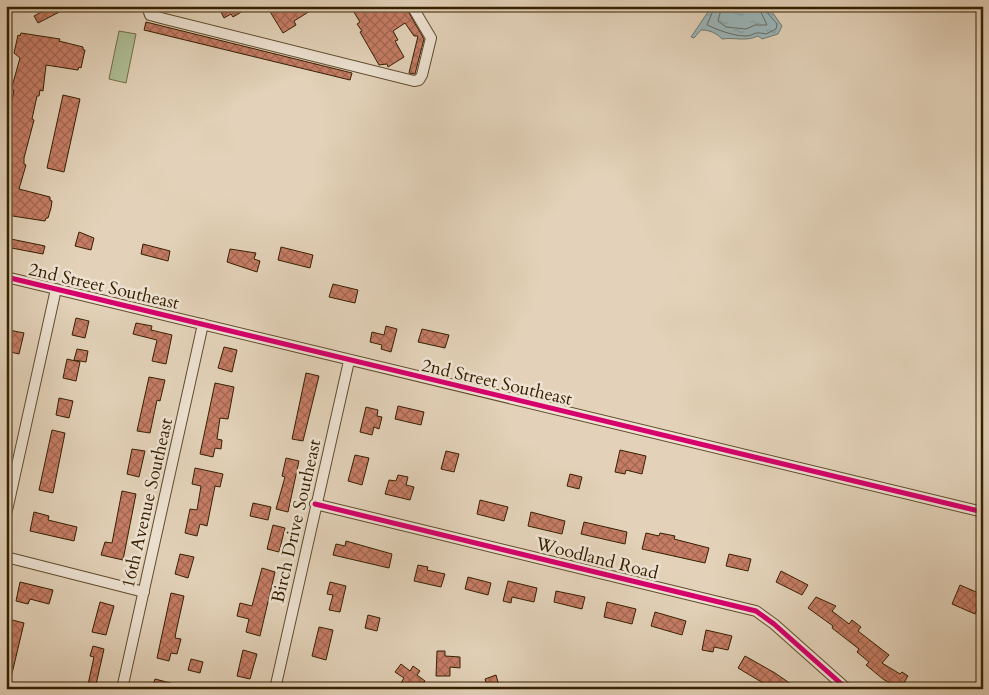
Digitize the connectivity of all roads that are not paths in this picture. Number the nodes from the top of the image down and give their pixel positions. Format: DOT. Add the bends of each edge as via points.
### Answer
graph roads {
  1 [pos="146,6"];
  2 [pos="412,6"];
  3 [pos="6,277"];
  4 [pos="56,289"];
  5 [pos="203,324"];
  6 [pos="349,361"];
  7 [pos="315,504"];
  8 [pos="983,512"];
  9 [pos="6,515"];
  10 [pos="6,557"];
  11 [pos="144,592"];
  12 [pos="122,689"];
  13 [pos="275,689"];
  14 [pos="847,689"];
  1 -- 2 [label="street" via="150,15 414,81 422,75 431,38"];
  3 -- 4 [label="street, 2nd Street Southeast"];
  4 -- 5 [label="street, 2nd Street Southeast"];
  4 -- 9 [label="street"];
  5 -- 6 [label="street, 2nd Street Southeast"];
  5 -- 11 [label="street, 16th Avenue Southeast"];
  6 -- 7 [label="street, Birch Drive Southeast"];
  6 -- 8 [label="street, 2nd Street Southeast"];
  7 -- 13 [label="street, Birch Drive Southeast"];
  7 -- 14 [label="street, Woodland Road" via="756,612"];
  10 -- 11 [label="street"];
  11 -- 12 [label="street, 16th Avenue Southeast"];
}
